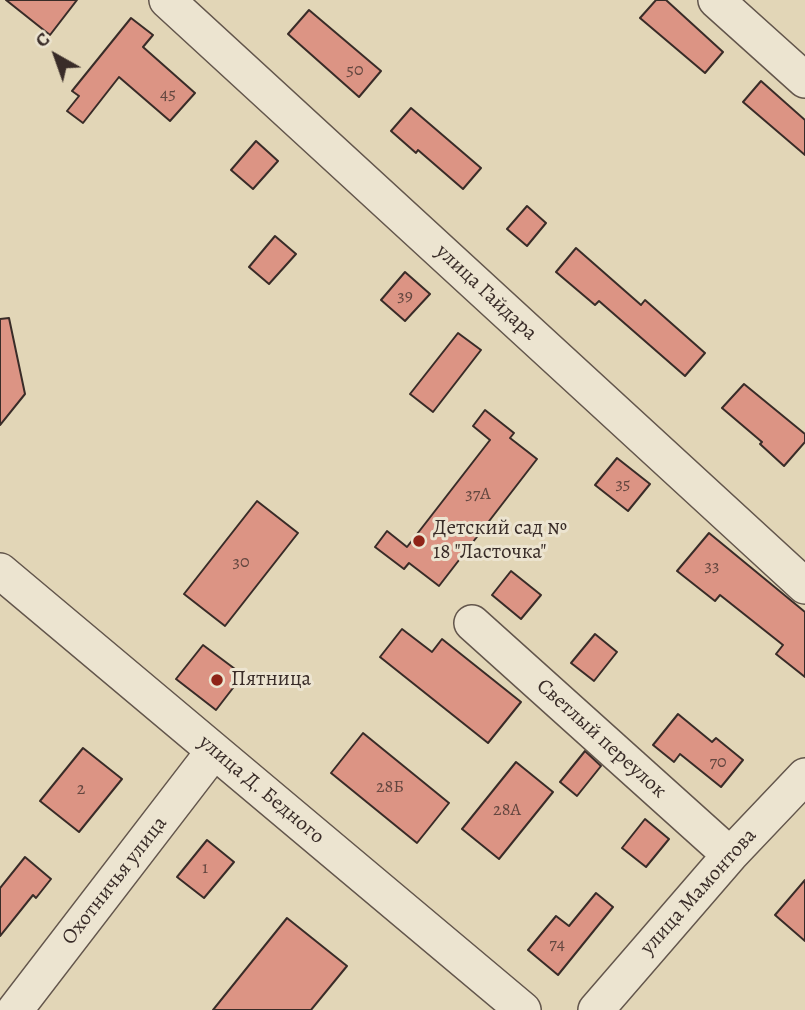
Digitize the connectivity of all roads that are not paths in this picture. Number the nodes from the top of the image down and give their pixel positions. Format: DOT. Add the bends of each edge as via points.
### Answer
graph roads {
  1 [pos="167,0"];
  2 [pos="716,0"];
  3 [pos="805,80"];
  4 [pos="0,571"];
  5 [pos="805,586"];
  6 [pos="472,623"];
  7 [pos="214,751"];
  8 [pos="805,776"];
  9 [pos="730,855"];
  10 [pos="15,1010"];
  11 [pos="523,1010"];
  12 [pos="596,1010"];
  1 -- 5 [label="street, улица Гайдара"];
  2 -- 3 [label="street"];
  4 -- 7 [label="street, улица Д. Бедного"];
  6 -- 9 [label="street, Светлый переулок"];
  7 -- 10 [label="street, Охотничья улица"];
  7 -- 11 [label="street, улица Д. Бедного"];
  8 -- 9 [label="street, улица Мамонтова"];
  9 -- 12 [label="street, улица Мамонтова"];
}
